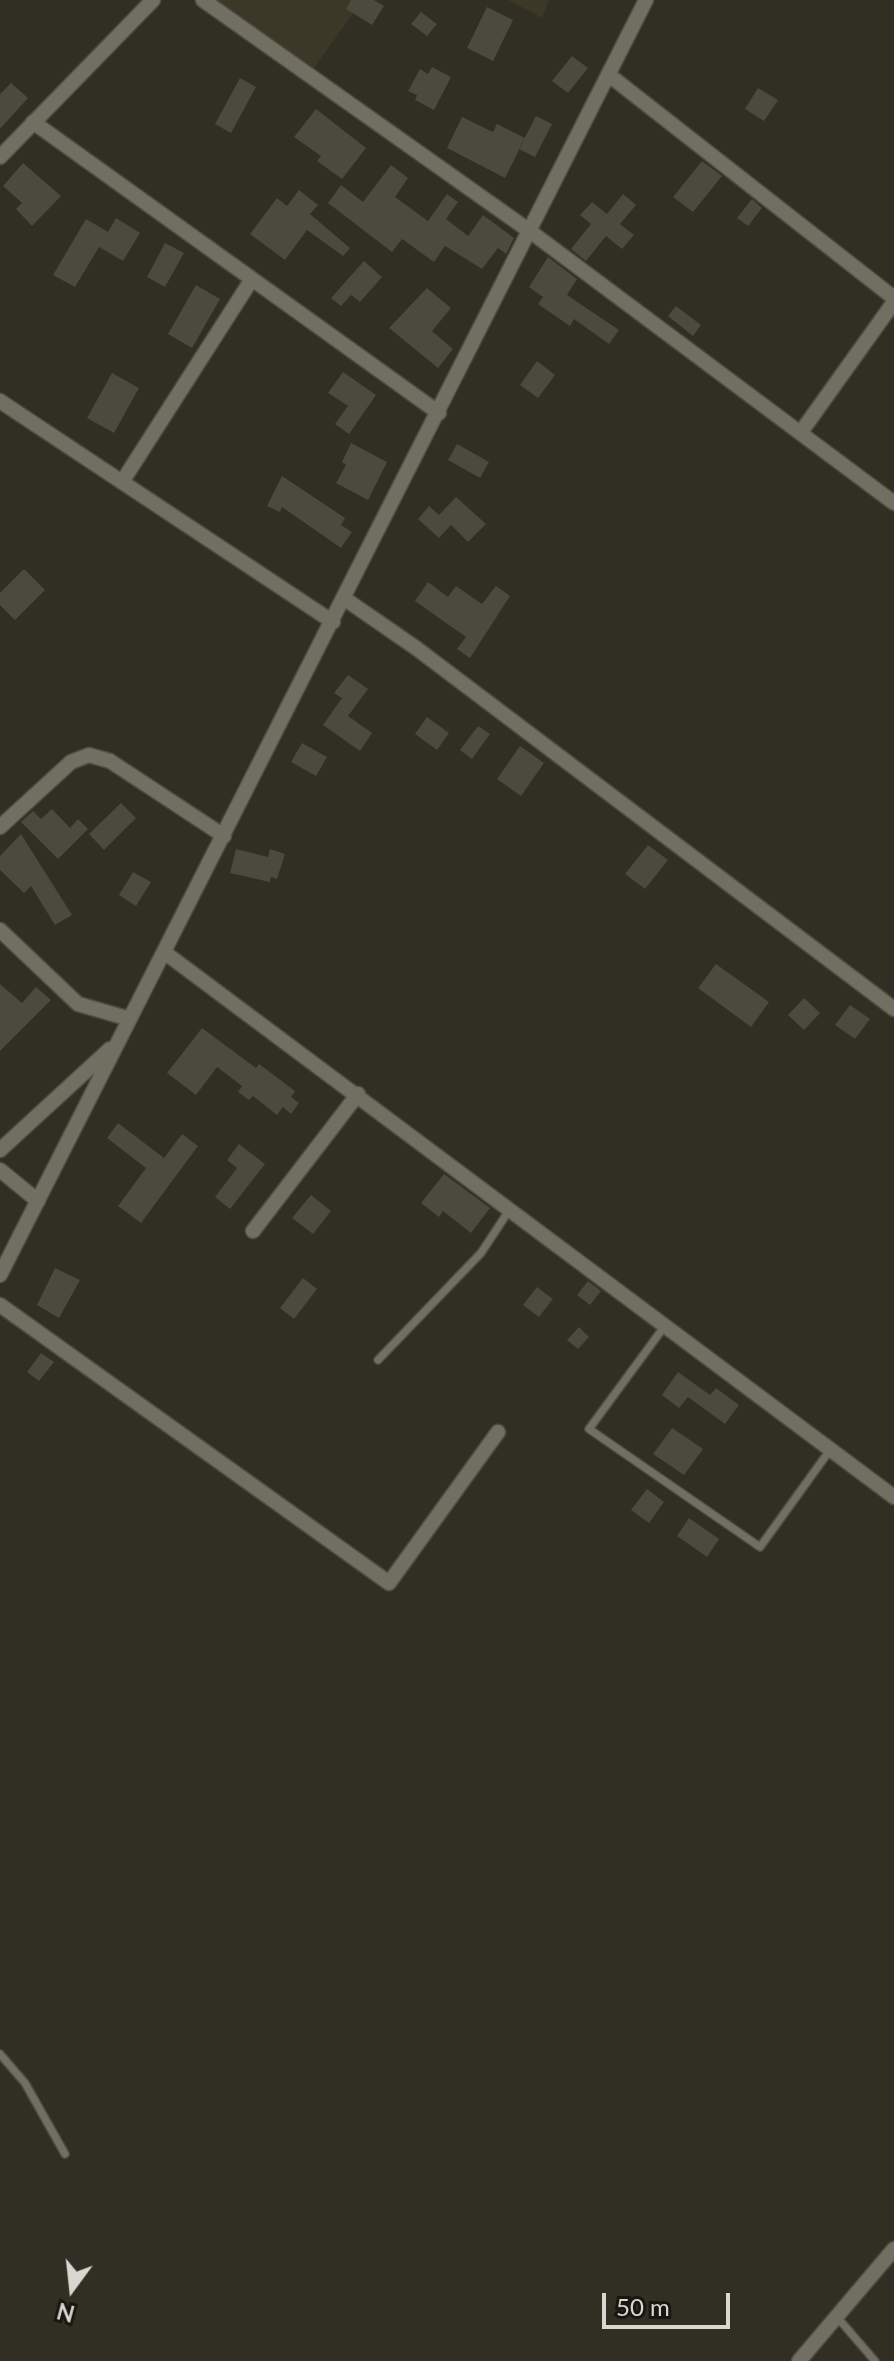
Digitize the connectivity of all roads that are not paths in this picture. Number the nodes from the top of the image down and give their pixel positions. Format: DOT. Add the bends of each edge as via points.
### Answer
graph roads {
  1 [pos="153,0"];
  2 [pos="203,0"];
  3 [pos="646,0"];
  4 [pos="609,75"];
  5 [pos="33,122"];
  6 [pos="0,157"];
  7 [pos="531,232"];
  8 [pos="252,279"];
  9 [pos="894,300"];
  10 [pos="0,401"];
  11 [pos="439,413"];
  12 [pos="801,432"];
  13 [pos="122,482"];
  14 [pos="894,503"];
  15 [pos="345,599"];
  16 [pos="333,622"];
  17 [pos="2,821"];
  18 [pos="224,836"];
  19 [pos="0,930"];
  20 [pos="164,952"];
  21 [pos="894,1009"];
  22 [pos="130,1019"];
  23 [pos="120,1040"];
  24 [pos="358,1094"];
  25 [pos="0,1150"];
  26 [pos="0,1170"];
  27 [pos="38,1201"];
  28 [pos="510,1209"];
  29 [pos="253,1231"];
  30 [pos="0,1275"];
  31 [pos="0,1305"];
  32 [pos="664,1327"];
  33 [pos="378,1360"];
  34 [pos="498,1432"];
  35 [pos="830,1449"];
  36 [pos="894,1497"];
  37 [pos="0,2054"];
  38 [pos="65,2154"];
  39 [pos="894,2249"];
  40 [pos="837,2316"];
  41 [pos="799,2361"];
  42 [pos="875,2361"];
  1 -- 5 [label="street"];
  2 -- 7 [label="street"];
  3 -- 4 [label="street"];
  4 -- 7 [label="street"];
  4 -- 9 [label="street"];
  5 -- 6 [label="street"];
  5 -- 8 [label="street"];
  7 -- 11 [label="street"];
  7 -- 12 [label="street"];
  8 -- 11 [label="street"];
  8 -- 13 [label="street"];
  9 -- 12 [label="street"];
  10 -- 13 [label="street"];
  11 -- 15 [label="street"];
  12 -- 14 [label="street"];
  13 -- 16 [label="street"];
  15 -- 16 [label="street"];
  15 -- 21 [label="street"];
  16 -- 18 [label="street"];
  17 -- 18 [label="street" via="71,762 89,755 110,761"];
  18 -- 20 [label="street"];
  19 -- 22 [label="street" via="78,1004"];
  20 -- 22 [label="street"];
  20 -- 24 [label="street"];
  22 -- 23 [label="street"];
  23 -- 25 [label="street"];
  23 -- 27 [label="street"];
  24 -- 28 [label="street"];
  24 -- 29 [label="street"];
  26 -- 27 [label="street"];
  27 -- 30 [label="street"];
  28 -- 32 [label="street"];
  28 -- 33 [label="lane" via="481,1253"];
  31 -- 34 [label="street" via="389,1583"];
  32 -- 35 [label="street"];
  32 -- 35 [label="lane" via="589,1429 760,1547"];
  35 -- 36 [label="street"];
  37 -- 38 [label="lane" via="25,2083"];
  39 -- 40 [label="street"];
  40 -- 41 [label="street"];
  40 -- 42 [label="lane"];
}
